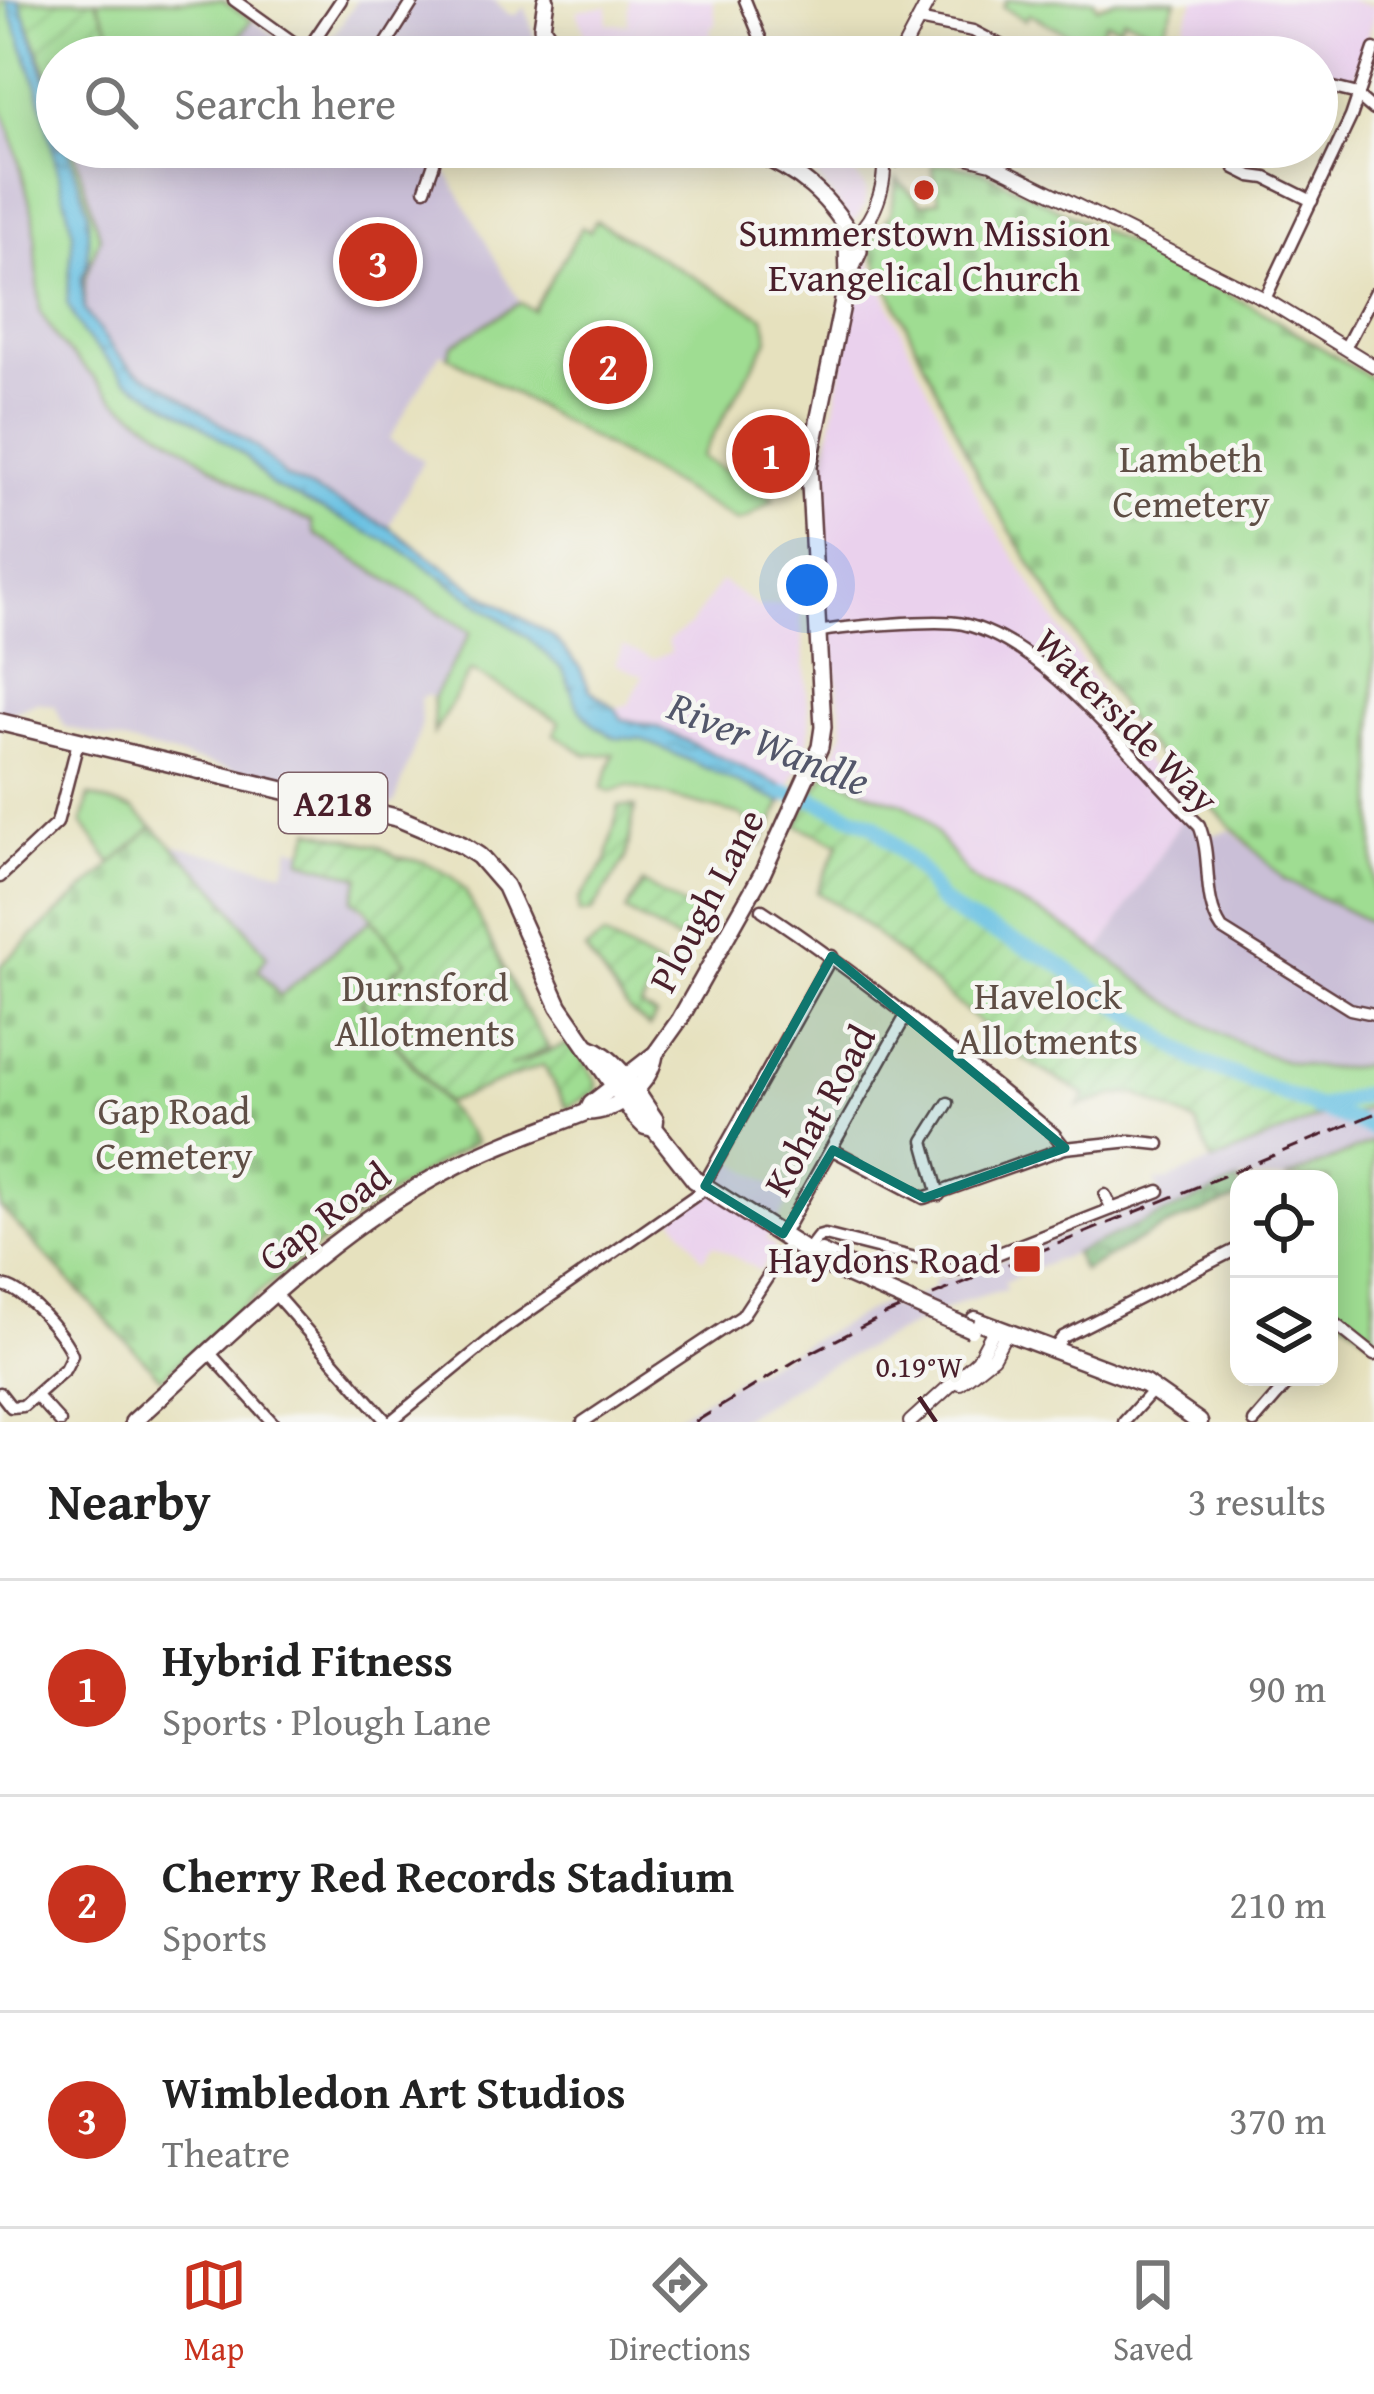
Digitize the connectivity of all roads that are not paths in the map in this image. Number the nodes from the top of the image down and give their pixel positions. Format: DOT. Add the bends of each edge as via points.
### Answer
graph roads {
  1 [pos="234,0"];
  2 [pos="341,0"];
  3 [pos="414,0"];
  4 [pos="546,0"];
  5 [pos="745,0"];
  6 [pos="929,0"];
  7 [pos="918,20"];
  8 [pos="285,36"];
  9 [pos="320,36"];
  10 [pos="391,36"];
  11 [pos="548,36"];
  12 [pos="760,36"];
  13 [pos="910,36"];
  14 [pos="983,36"];
  15 [pos="1373,55"];
  16 [pos="1338,90"];
  17 [pos="1359,97"];
  18 [pos="1374,110"];
  19 [pos="1338,143"];
  20 [pos="432,168"];
  21 [pos="785,168"];
  22 [pos="885,168"];
  23 [pos="998,168"];
  24 [pos="1235,168"];
  25 [pos="1327,168"];
  26 [pos="425,189"];
  27 [pos="1312,201"];
  28 [pos="853,238"];
  29 [pos="1374,293"];
  30 [pos="1265,299"];
  31 [pos="1345,347"];
  32 [pos="1374,366"];
  33 [pos="816,632"];
  34 [pos="0,722"];
  35 [pos="78,742"];
  36 [pos="0,877"];
  37 [pos="763,910"];
  38 [pos="832,956"];
  39 [pos="908,1014"];
  40 [pos="1374,1014"];
  41 [pos="624,1089"];
  42 [pos="948,1103"];
  43 [pos="1159,1144"];
  44 [pos="1065,1148"];
  45 [pos="833,1150"];
  46 [pos="705,1186"];
  47 [pos="1159,1191"];
  48 [pos="939,1195"];
  49 [pos="1105,1195"];
  50 [pos="1112,1209"];
  51 [pos="794,1242"];
  52 [pos="1230,1251"];
  53 [pos="0,1286"];
  54 [pos="274,1293"];
  55 [pos="1338,1326"];
  56 [pos="999,1334"];
  57 [pos="1046,1349"];
  58 [pos="208,1351"];
  59 [pos="1374,1354"];
  60 [pos="1285,1386"];
  61 [pos="1154,1389"];
  62 [pos="0,1393"];
  63 [pos="37,1397"];
  64 [pos="139,1420"];
  65 [pos="60,1422"];
  66 [pos="272,1422"];
  67 [pos="388,1422"];
  68 [pos="583,1422"];
  69 [pos="910,1422"];
  70 [pos="1124,1422"];
  71 [pos="1198,1422"];
  72 [pos="1254,1422"];
  1 -- 8 [label="street"];
  2 -- 9 [label="street"];
  3 -- 10 [label="street"];
  4 -- 11 [label="main road"];
  5 -- 12 [label="street"];
  6 -- 7 [label="street"];
  7 -- 13 [label="street"];
  7 -- 14 [label="street"];
  15 -- 17 [label="street"];
  16 -- 17 [label="street"];
  17 -- 18 [label="street"];
  17 -- 19 [label="street"];
  20 -- 26 [label="street"];
  21 -- 28 [label="main road" via="815,186"];
  22 -- 28 [label="street" via="876,205"];
  23 -- 30 [label="street"];
  24 -- 27 [label="street"];
  25 -- 27 [label="street"];
  27 -- 30 [label="street"];
  28 -- 33 [label="main road, Plough Lane" via="809,466"];
  29 -- 31 [label="street"];
  30 -- 31 [label="street"];
  31 -- 32 [label="street"];
  33 -- 40 [label="street, Waterside Way" via="956,622 1014,644 1199,825 1211,913 1222,929 1350,1009"];
  33 -- 41 [label="main road, Plough Lane" via="823,727 806,782 652,1070"];
  34 -- 35 [label="main road, A218"];
  35 -- 36 [label="street" via="57,823"];
  35 -- 41 [label="main road, A218" via="398,818 462,845 506,886 547,983"];
  37 -- 38 [label="street"];
  38 -- 39 [label="street"];
  38 -- 46 [label="street"];
  39 -- 44 [label="street"];
  39 -- 45 [label="street, Kohat Road"];
  41 -- 46 [label="main road, A218"];
  41 -- 54 [label="main road, Gap Road" via="421,1185"];
  42 -- 48 [label="street" via="924,1141"];
  43 -- 44 [label="street"];
  44 -- 48 [label="street"];
  45 -- 48 [label="street" via="919,1197"];
  45 -- 51 [label="street, Kohat Road"];
  46 -- 51 [label="main road, A218"];
  46 -- 67 [label="street"];
  47 -- 50 [label="street"];
  49 -- 50 [label="street"];
  50 -- 51 [label="street" via="951,1272 826,1235"];
  51 -- 56 [label="main road, A218"];
  51 -- 68 [label="street, Kohat Road" via="742,1316"];
  52 -- 57 [label="street"];
  53 -- 63 [label="street" via="22,1293 71,1349 69,1363"];
  54 -- 58 [label="main road, Gap Road"];
  54 -- 67 [label="street"];
  55 -- 59 [label="street"];
  56 -- 57 [label="main road, A218"];
  56 -- 69 [label="street"];
  57 -- 61 [label="main road, A218"];
  58 -- 64 [label="main road, Gap Road"];
  58 -- 66 [label="street"];
  60 -- 72 [label="street"];
  61 -- 70 [label="street"];
  61 -- 71 [label="main road, A218"];
  62 -- 63 [label="street" via="17,1408"];
  63 -- 65 [label="street"];
}
